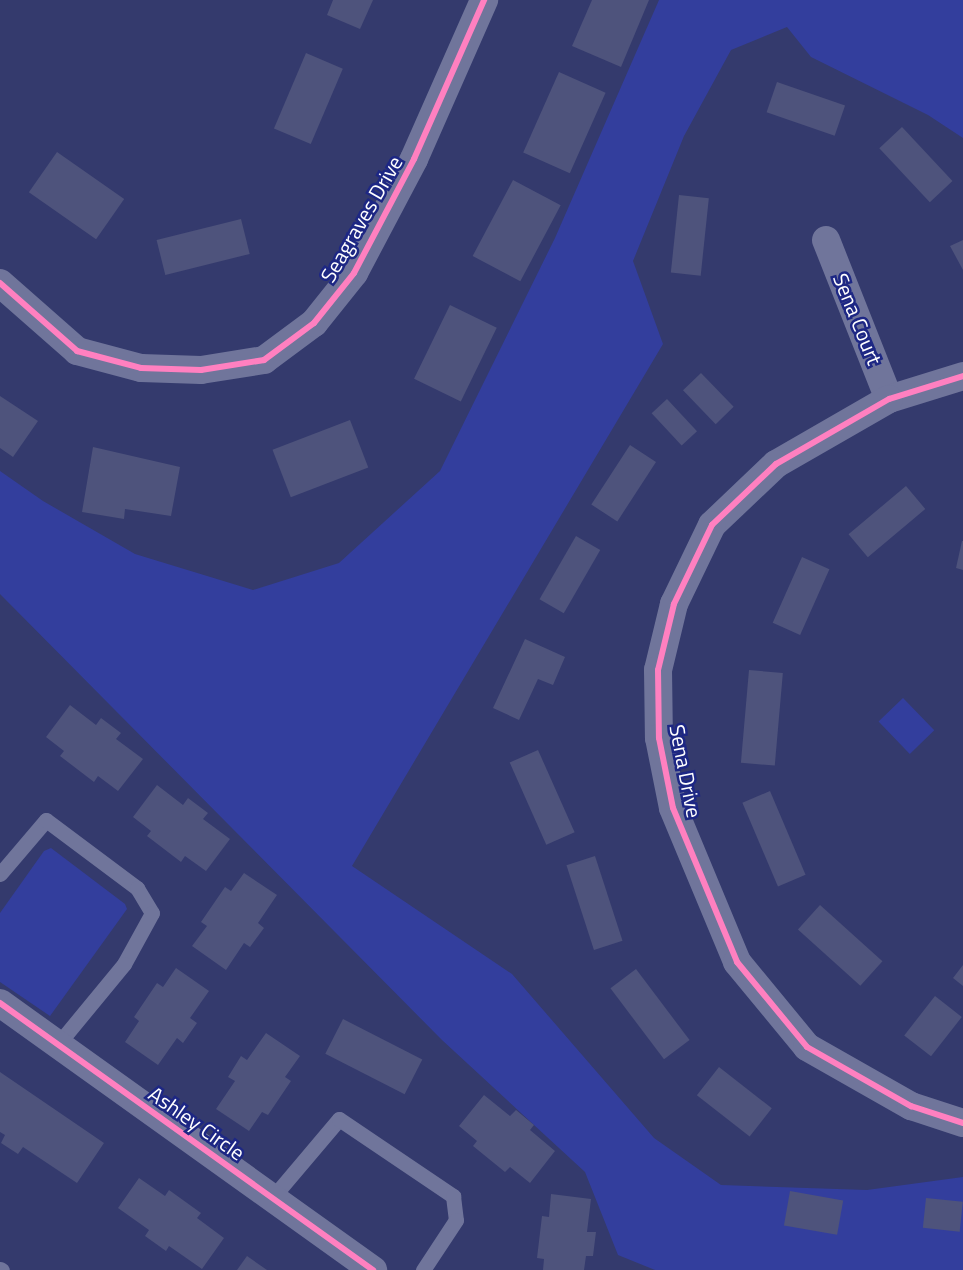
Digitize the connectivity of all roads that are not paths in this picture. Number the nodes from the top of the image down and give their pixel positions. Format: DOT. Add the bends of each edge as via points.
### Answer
graph roads {
  1 [pos="484,0"];
  2 [pos="826,240"];
  3 [pos="0,284"];
  4 [pos="963,376"];
  5 [pos="889,399"];
  6 [pos="0,874"];
  7 [pos="0,1003"];
  8 [pos="58,1044"];
  9 [pos="963,1123"];
  10 [pos="273,1197"];
  11 [pos="373,1270"];
  12 [pos="423,1270"];
  1 -- 3 [label="street, Seagraves Drive" via="414,159 354,273 315,323 264,360 201,370 141,368 77,351"];
  2 -- 5 [label="street, Sena Court"];
  4 -- 5 [label="street, Sena Drive"];
  5 -- 9 [label="street, Sena Drive" via="776,465 712,525 672,615 658,670 659,738 673,808 736,962 807,1047 911,1106"];
  6 -- 8 [label="lane" via="46,820 137,888 152,913 124,964"];
  7 -- 8 [label="street, Ashley Circle"];
  8 -- 10 [label="street, Ashley Circle"];
  10 -- 11 [label="street, Ashley Circle"];
  10 -- 12 [label="lane" via="339,1119 453,1196 456,1220"];
}
